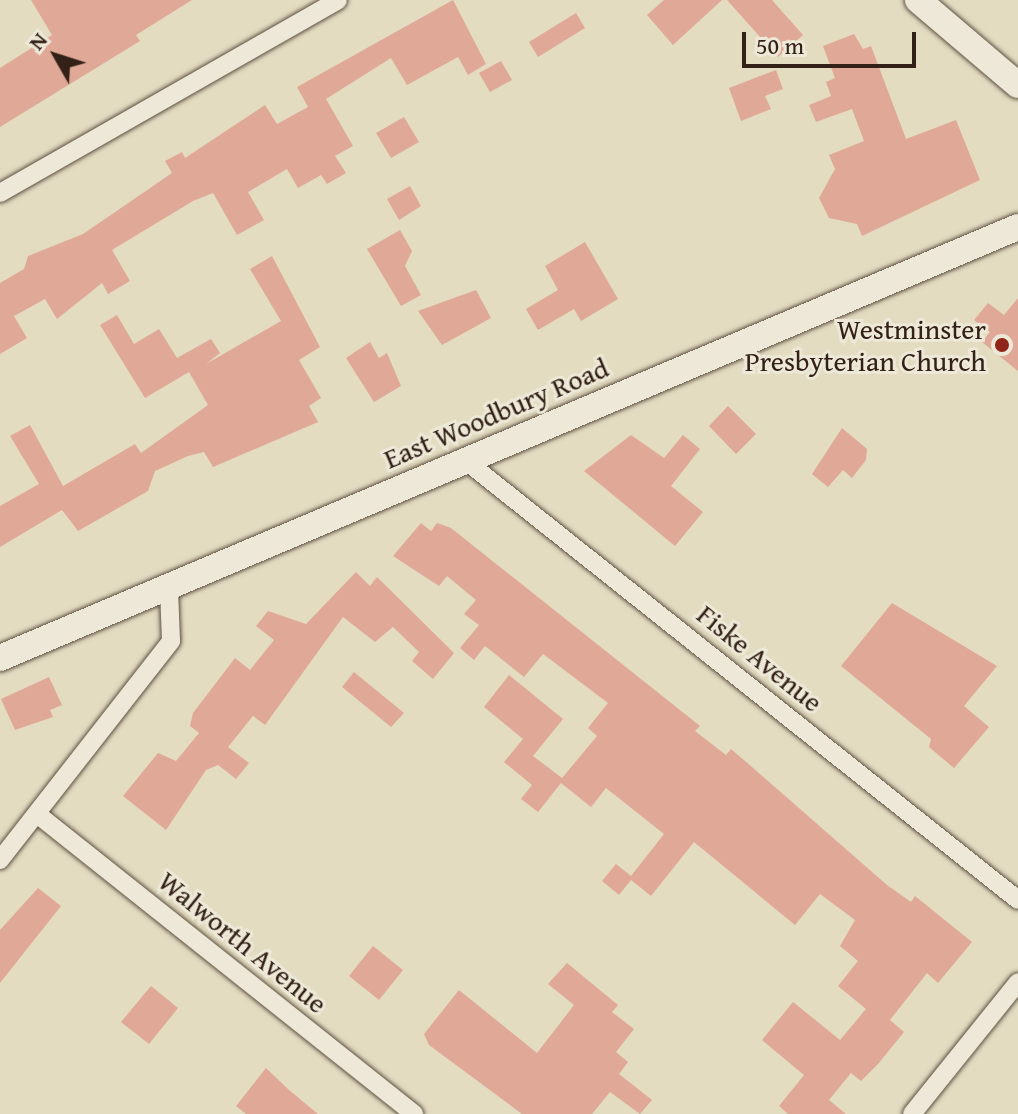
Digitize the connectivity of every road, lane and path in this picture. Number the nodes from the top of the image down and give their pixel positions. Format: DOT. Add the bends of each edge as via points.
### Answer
graph roads {
  1 [pos="338,0"];
  2 [pos="918,0"];
  3 [pos="1018,85"];
  4 [pos="0,193"];
  5 [pos="1018,227"];
  6 [pos="466,461"];
  7 [pos="169,589"];
  8 [pos="0,658"];
  9 [pos="37,814"];
  10 [pos="0,860"];
  11 [pos="1018,900"];
  12 [pos="1018,982"];
  13 [pos="414,1114"];
  14 [pos="912,1114"];
  1 -- 4 [label="street"];
  2 -- 3 [label="main road"];
  5 -- 6 [label="main road, East Woodbury Road"];
  6 -- 7 [label="main road, East Woodbury Road"];
  6 -- 11 [label="street, Fiske Avenue"];
  7 -- 8 [label="main road, East Woodbury Road"];
  7 -- 9 [label="street" via="171,641"];
  9 -- 10 [label="street"];
  9 -- 13 [label="street, Walworth Avenue"];
  12 -- 14 [label="street"];
}
